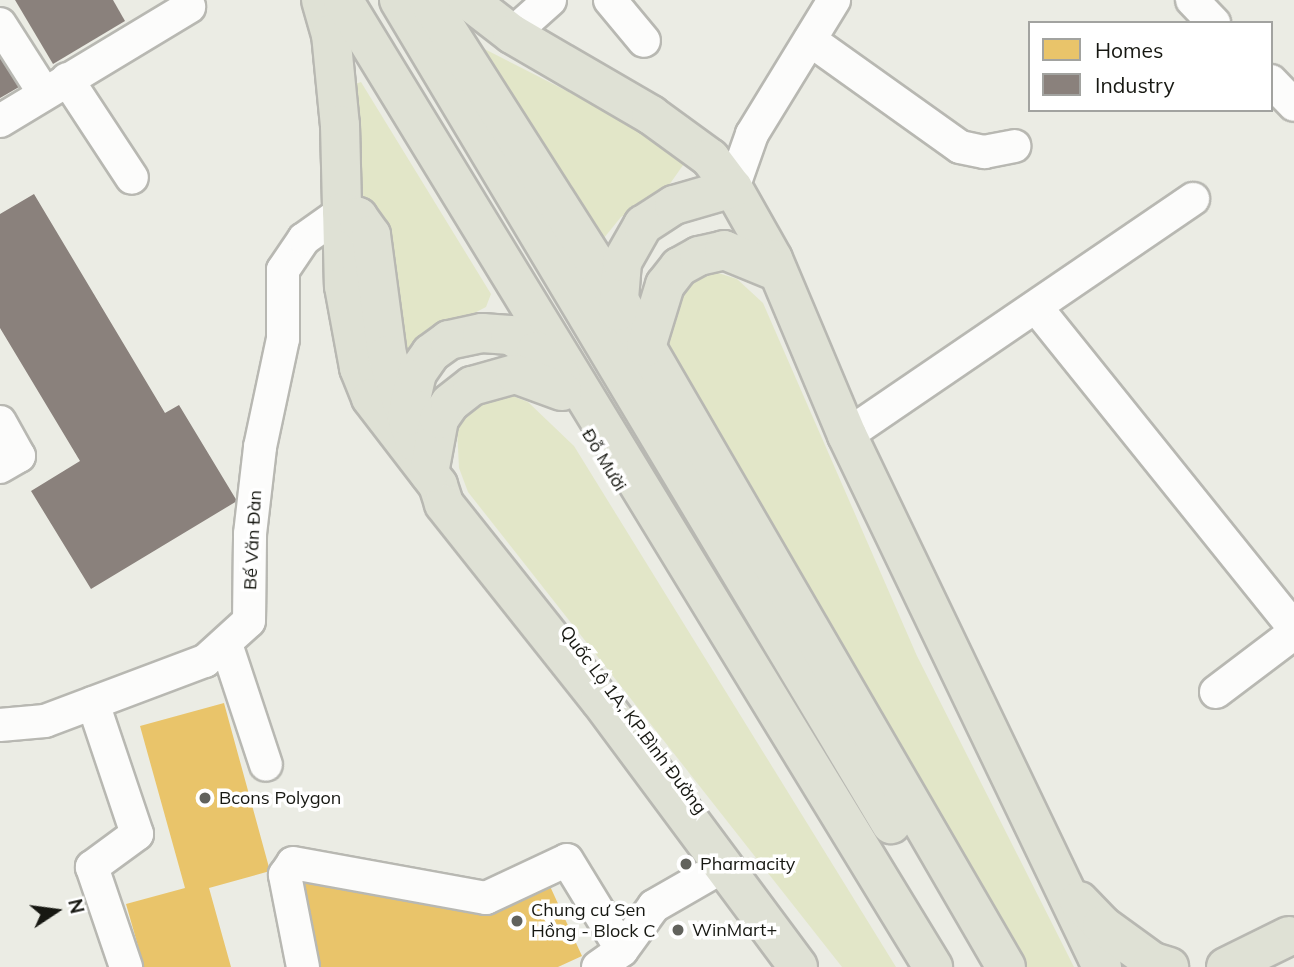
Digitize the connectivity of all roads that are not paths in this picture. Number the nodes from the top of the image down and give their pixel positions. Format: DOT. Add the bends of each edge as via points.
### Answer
graph roads {
  1 [pos="399,0"];
  2 [pos="428,0"];
  3 [pos="468,0"];
  4 [pos="550,0"];
  5 [pos="610,0"];
  6 [pos="834,0"];
  7 [pos="1192,0"];
  8 [pos="326,1"];
  9 [pos="189,7"];
  10 [pos="1212,21"];
  11 [pos="0,24"];
  12 [pos="512,34"];
  13 [pos="810,40"];
  14 [pos="644,41"];
  15 [pos="1273,83"];
  16 [pos="56,86"];
  17 [pos="1294,105"];
  18 [pos="0,121"];
  19 [pos="1014,146"];
  20 [pos="132,178"];
  21 [pos="733,188"];
  22 [pos="1193,199"];
  23 [pos="342,212"];
  24 [pos="778,272"];
  25 [pos="619,300"];
  26 [pos="1036,307"];
  27 [pos="629,351"];
  28 [pos="542,357"];
  29 [pos="576,398"];
  30 [pos="407,416"];
  31 [pos="0,422"];
  32 [pos="847,435"];
  33 [pos="0,467"];
  34 [pos="433,479"];
  35 [pos="1294,630"];
  36 [pos="226,644"];
  37 [pos="1216,692"];
  38 [pos="93,703"];
  39 [pos="0,725"];
  40 [pos="266,765"];
  41 [pos="722,867"];
  42 [pos="1061,882"];
  43 [pos="919,905"];
  44 [pos="1289,936"];
  45 [pos="621,957"];
  46 [pos="126,967"];
  47 [pos="303,967"];
  48 [pos="798,967"];
  49 [pos="820,967"];
  50 [pos="907,967"];
  51 [pos="933,967"];
  52 [pos="976,967"];
  53 [pos="1006,967"];
  54 [pos="1102,967"];
  55 [pos="1169,967"];
  56 [pos="1226,967"];
  1 -- 27 [label="highway"];
  2 -- 25 [label="highway"];
  3 -- 12 [label="highway"];
  4 -- 12 [label="street"];
  5 -- 14 [label="street"];
  6 -- 13 [label="street"];
  7 -- 10 [label="street"];
  8 -- 23 [label="highway" via="341,125"];
  8 -- 28 [label="highway, Đỗ Mười"];
  8 -- 29 [label="highway, Đỗ Mười"];
  9 -- 16 [label="street"];
  11 -- 16 [label="street"];
  12 -- 21 [label="highway" via="651,115 710,158"];
  13 -- 19 [label="street" via="960,147 984,152"];
  13 -- 21 [label="street" via="752,134"];
  15 -- 17 [label="street"];
  16 -- 18 [label="street"];
  16 -- 20 [label="street"];
  21 -- 24 [label="highway"];
  21 -- 25 [label="highway" via="674,205 643,225 622,262"];
  22 -- 26 [label="street"];
  23 -- 30 [label="highway" via="358,217 371,235 387,355"];
  23 -- 34 [label="highway" via="344,286 359,368 390,427"];
  23 -- 36 [label="street, Bế Văn Đàn" via="304,239 283,270 283,339 260,447 250,534 249,621"];
  24 -- 27 [label="highway" via="724,250 698,256 679,267 665,285"];
  24 -- 32 [label="highway"];
  25 -- 27 [label="highway"];
  26 -- 32 [label="street"];
  26 -- 35 [label="street"];
  27 -- 43 [label="highway"];
  28 -- 29 [label="highway, Đỗ Mười"];
  28 -- 30 [label="highway" via="510,335 482,333 449,340 431,353 417,373"];
  29 -- 34 [label="highway" via="515,374 472,386 450,403 439,419"];
  29 -- 43 [label="highway, Đỗ Mười"];
  30 -- 34 [label="highway"];
  31 -- 33 [label="street" via="19,456"];
  32 -- 42 [label="highway"];
  34 -- 41 [label="highway" via="444,504 600,700"];
  34 -- 49 [label="highway, Quốc Lộ 1A, KP.Bình Đường" via="458,489"];
  35 -- 37 [label="street"];
  36 -- 38 [label="street, Bế Văn Đàn" via="205,661"];
  36 -- 40 [label="street"];
  38 -- 39 [label="street, Bế Văn Đàn" via="45,721"];
  38 -- 46 [label="street" via="137,834 92,867"];
  41 -- 45 [label="street" via="654,906"];
  41 -- 48 [label="highway"];
  42 -- 54 [label="highway"];
  42 -- 55 [label="highway" via="1102,925 1153,962"];
  43 -- 50 [label="highway"];
  43 -- 51 [label="highway"];
  43 -- 52 [label="highway"];
  43 -- 53 [label="highway"];
  44 -- 56 [label="highway"];
  45 -- 47 [label="street" via="567,860 486,898 293,863 285,875"];
}
